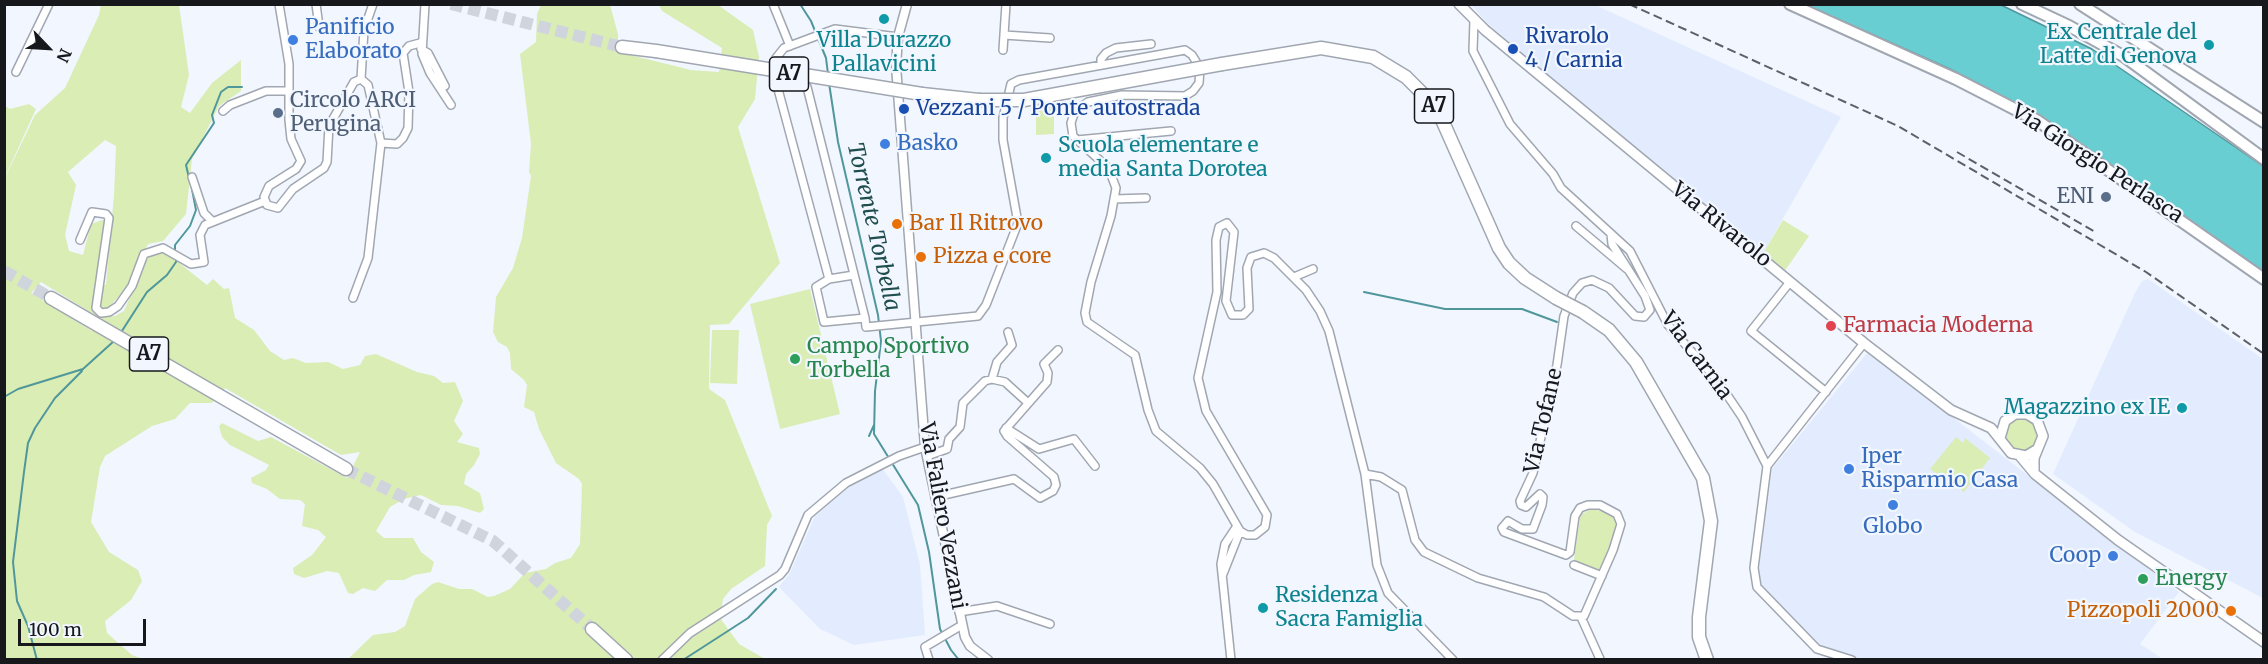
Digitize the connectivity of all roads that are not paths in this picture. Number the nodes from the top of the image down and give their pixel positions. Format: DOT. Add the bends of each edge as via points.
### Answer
graph roads {
  1 [pos="49,4"];
  2 [pos="279,4"];
  3 [pos="316,4"];
  4 [pos="373,4"];
  5 [pos="424,4"];
  6 [pos="773,4"];
  7 [pos="907,4"];
  8 [pos="1006,4"];
  9 [pos="1459,4"];
  10 [pos="1465,4"];
  11 [pos="1790,4"];
  12 [pos="2022,4"];
  13 [pos="2080,4"];
  14 [pos="1472,17"];
  15 [pos="319,27"];
  16 [pos="1004,35"];
  17 [pos="898,37"];
  18 [pos="1050,38"];
  19 [pos="792,44"];
  20 [pos="1151,44"];
  21 [pos="421,46"];
  22 [pos="622,47"];
  23 [pos="1003,50"];
  24 [pos="1101,64"];
  25 [pos="16,72"];
  26 [pos="775,78"];
  27 [pos="361,79"];
  28 [pos="445,86"];
  29 [pos="289,91"];
  30 [pos="451,105"];
  31 [pos="224,111"];
  32 [pos="2264,122"];
  33 [pos="1171,131"];
  34 [pos="1077,140"];
  35 [pos="381,143"];
  36 [pos="2264,159"];
  37 [pos="192,177"];
  38 [pos="1146,198"];
  39 [pos="1114,199"];
  40 [pos="265,201"];
  41 [pos="212,221"];
  42 [pos="1576,226"];
  43 [pos="1611,234"];
  44 [pos="80,240"];
  45 [pos="1313,268"];
  46 [pos="1632,272"];
  47 [pos="854,275"];
  48 [pos="1293,277"];
  49 [pos="829,279"];
  50 [pos="2264,279"];
  51 [pos="1790,282"];
  52 [pos="51,298"];
  53 [pos="353,298"];
  54 [pos="865,318"];
  55 [pos="916,324"];
  56 [pos="1008,332"];
  57 [pos="1864,343"];
  58 [pos="1012,345"];
  59 [pos="1058,350"];
  60 [pos="1020,351"];
  61 [pos="992,379"];
  62 [pos="1826,393"];
  63 [pos="1026,402"];
  64 [pos="2005,421"];
  65 [pos="1982,422"];
  66 [pos="1006,428"];
  67 [pos="2000,438"];
  68 [pos="2036,450"];
  69 [pos="926,451"];
  70 [pos="2020,456"];
  71 [pos="1095,466"];
  72 [pos="1767,466"];
  73 [pos="346,469"];
  74 [pos="2034,471"];
  75 [pos="1365,474"];
  76 [pos="934,497"];
  77 [pos="1239,528"];
  78 [pos="1574,564"];
  79 [pos="1602,576"];
  80 [pos="959,612"];
  81 [pos="1581,617"];
  82 [pos="962,624"];
  83 [pos="1050,624"];
  84 [pos="592,629"];
  85 [pos="2264,642"];
  86 [pos="1600,659"];
  87 [pos="626,660"];
  88 [pos="662,660"];
  89 [pos="929,660"];
  90 [pos="988,660"];
  91 [pos="1231,660"];
  92 [pos="1453,660"];
  93 [pos="1707,660"];
  94 [pos="1852,660"];
  1 -- 25 [label="street"];
  2 -- 29 [label="street" via="289,64"];
  3 -- 15 [label="street"];
  4 -- 27 [label="street" via="364,30"];
  5 -- 21 [label="street"];
  6 -- 19 [label="street"];
  7 -- 17 [label="street, Via Faliero Vezzani"];
  8 -- 16 [label="street"];
  9 -- 14 [label="main road, Via Rivarolo"];
  10 -- 14 [label="main road"];
  11 -- 50 [label="main road, Via Giorgio Perlasca" via="2038,121"];
  12 -- 36 [label="main road" via="2125,57"];
  13 -- 32 [label="main road"];
  14 -- 43 [label="street, Via Carnia" via="1473,51 1510,124 1561,188"];
  14 -- 51 [label="main road, Via Rivarolo"];
  16 -- 18 [label="street"];
  16 -- 23 [label="street"];
  17 -- 19 [label="street" via="843,28"];
  17 -- 55 [label="street, Via Faliero Vezzani" via="896,66"];
  19 -- 26 [label="street" via="779,52"];
  20 -- 24 [label="street" via="1116,48 1101,58"];
  21 -- 28 [label="street"];
  21 -- 30 [label="street" via="430,73"];
  21 -- 35 [label="street" via="407,47 403,53 409,92 408,128 397,144"];
  22 -- 93 [label="highway, A7, bridge" via="979,100 1024,100 1320,48 1373,57 1406,76 1434,105 1509,263 1525,278 1609,330 1636,363 1703,478 1711,521 1699,637"];
  24 -- 34 [label="street" via="1185,50 1200,68 1199,83 1195,91 1185,96 1134,94 1088,102 1075,111 1071,123"];
  24 -- 55 [label="street" via="1011,84 1003,118 1004,141 1018,223 990,294 981,314 974,318"];
  26 -- 47 [label="street" via="804,82 807,87"];
  26 -- 49 [label="street"];
  27 -- 35 [label="street" via="368,85"];
  27 -- 40 [label="street" via="354,82 329,126 323,170 293,189 278,208 271,208"];
  29 -- 31 [label="street" via="266,91"];
  29 -- 40 [label="street" via="291,139 300,164 272,183"];
  33 -- 34 [label="street"];
  34 -- 39 [label="street" via="1110,172 1116,188"];
  35 -- 53 [label="street" via="368,258"];
  37 -- 41 [label="street" via="204,213"];
  38 -- 39 [label="street"];
  39 -- 77 [label="street" via="1085,318 1092,328 1135,355 1152,424 1200,468"];
  40 -- 41 [label="street"];
  41 -- 44 [label="street" via="200,235 204,262 191,264 163,248 144,254 126,296 109,312 100,313 96,308 109,218 106,214 92,212"];
  42 -- 46 [label="street, Via Tofane"];
  43 -- 46 [label="street, Via Tofane" via="1612,244"];
  43 -- 72 [label="street, Via Carnia" via="1630,251 1668,325 1724,389"];
  45 -- 48 [label="street"];
  46 -- 79 [label="street, Via Tofane" via="1650,306 1644,317 1635,316 1597,280 1582,283 1573,293 1564,316 1533,473 1520,501 1526,507 1540,494 1542,505 1533,529 1522,529 1508,521 1502,528 1566,555 1580,508 1595,504 1609,508 1619,516 1621,524"];
  47 -- 49 [label="street"];
  47 -- 54 [label="street"];
  48 -- 75 [label="street" via="1320,311 1329,331"];
  48 -- 77 [label="street" via="1269,254 1253,255 1247,268 1249,309 1243,315 1232,315 1226,301 1234,232 1227,223 1219,227 1217,292 1199,368 1199,387 1206,411 1267,515 1265,527 1259,533 1251,536"];
  49 -- 54 [label="street" via="816,287 824,322"];
  51 -- 57 [label="main road, Via Rivarolo"];
  51 -- 62 [label="street" via="1751,331"];
  52 -- 73 [label="highway, A7"];
  54 -- 55 [label="street" via="866,327"];
  55 -- 69 [label="street, Via Faliero Vezzani"];
  56 -- 58 [label="street"];
  57 -- 62 [label="street"];
  57 -- 65 [label="main road, Via Rivarolo" via="1952,410"];
  58 -- 60 [label="street"];
  58 -- 61 [label="street" via="997,362"];
  59 -- 63 [label="street" via="1044,364 1047,382"];
  61 -- 63 [label="street" via="1009,385"];
  61 -- 69 [label="street" via="963,403 960,427 949,439 947,449"];
  62 -- 72 [label="street"];
  63 -- 66 [label="street"];
  64 -- 65 [label="main road, Via Rivarolo"];
  64 -- 67 [label="main road"];
  64 -- 68 [label="main road, Via Rivarolo" via="2020,413 2037,420 2043,436"];
  65 -- 67 [label="main road, Via Rivarolo"];
  66 -- 71 [label="street" via="1039,449 1074,439"];
  66 -- 76 [label="street" via="1004,434 1054,477 1053,491 1040,498 1014,479"];
  67 -- 70 [label="main road, Via Rivarolo" via="2007,450"];
  68 -- 70 [label="main road"];
  68 -- 74 [label="main road, Via Rivarolo"];
  69 -- 76 [label="street, Via Faliero Vezzani"];
  69 -- 88 [label="street" via="899,456 846,483 808,515 780,575 690,633"];
  70 -- 74 [label="main road, Via Rivarolo"];
  72 -- 94 [label="street" via="1754,568 1757,587 1817,649"];
  74 -- 85 [label="main road, Via Rivarolo" via="2118,540"];
  75 -- 81 [label="street" via="1381,477 1402,490 1415,540 1424,552 1478,578 1544,597 1569,614"];
  75 -- 92 [label="street" via="1377,565 1388,593"];
  76 -- 80 [label="street, Via Faliero Vezzani"];
  77 -- 91 [label="street" via="1222,576"];
  78 -- 79 [label="street"];
  79 -- 81 [label="street, Via Tofane" via="1587,612"];
  80 -- 82 [label="street, Via Faliero Vezzani"];
  80 -- 83 [label="street" via="997,606"];
  81 -- 86 [label="street"];
  82 -- 89 [label="street" via="925,647"];
  82 -- 90 [label="street, Via Faliero Vezzani" via="970,646"];
  84 -- 87 [label="highway"];
}
